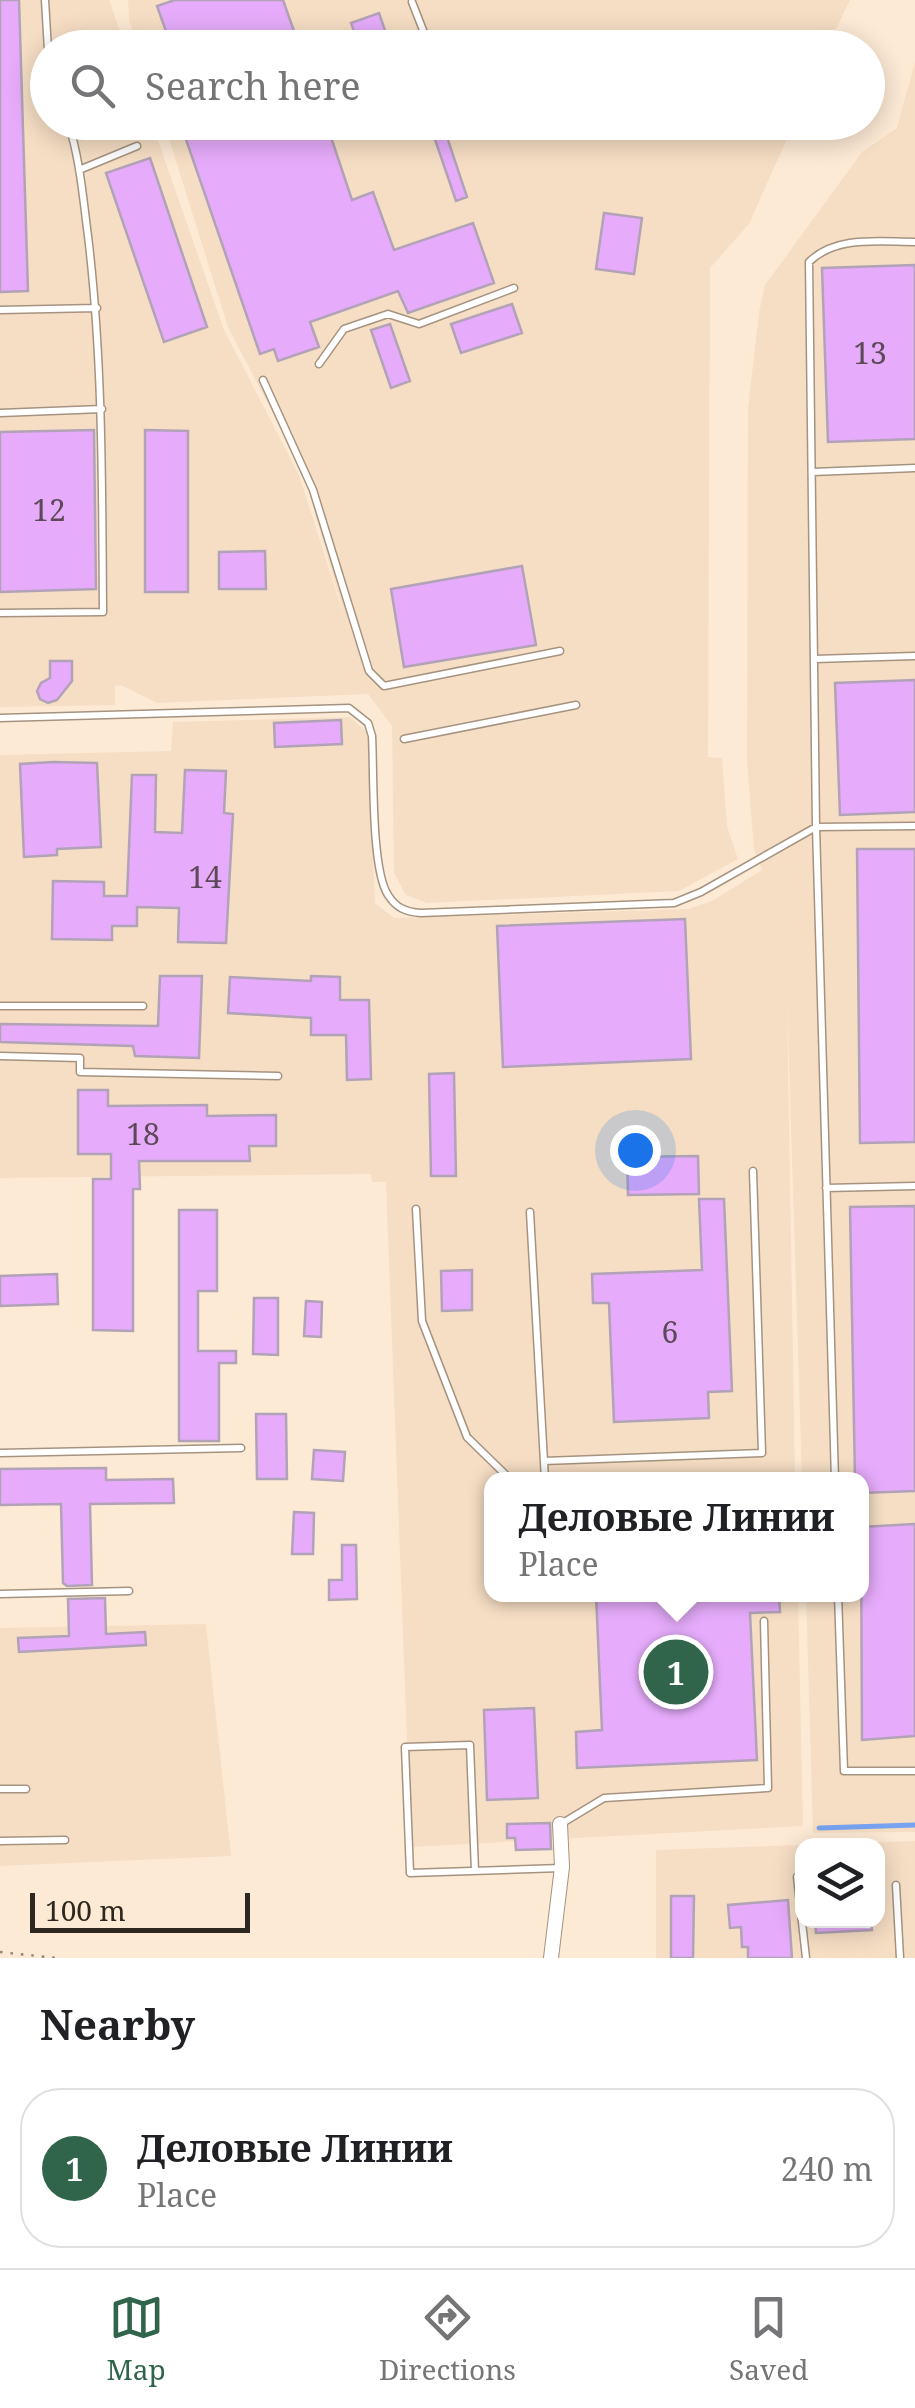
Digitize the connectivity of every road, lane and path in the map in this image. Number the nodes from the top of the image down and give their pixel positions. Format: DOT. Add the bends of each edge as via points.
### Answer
graph roads {
  1 [pos="45,0"];
  2 [pos="412,2"];
  3 [pos="47,30"];
  4 [pos="423,30"];
  5 [pos="72,140"];
  6 [pos="137,146"];
  7 [pos="79,170"];
  8 [pos="915,242"];
  9 [pos="514,288"];
  10 [pos="97,308"];
  11 [pos="0,310"];
  12 [pos="318,364"];
  13 [pos="263,380"];
  14 [pos="102,409"];
  15 [pos="0,413"];
  16 [pos="915,468"];
  17 [pos="812,472"];
  18 [pos="0,613"];
  19 [pos="560,651"];
  20 [pos="915,656"];
  21 [pos="814,659"];
  22 [pos="576,705"];
  23 [pos="0,718"];
  24 [pos="404,739"];
  25 [pos="915,826"];
  26 [pos="816,827"];
  27 [pos="0,1006"];
  28 [pos="143,1006"];
  29 [pos="0,1056"];
  30 [pos="278,1076"];
  31 [pos="753,1171"];
  32 [pos="915,1186"];
  33 [pos="826,1188"];
  34 [pos="416,1208"];
  35 [pos="530,1212"];
  36 [pos="241,1448"];
  37 [pos="0,1453"];
  38 [pos="544,1461"];
  39 [pos="502,1472"];
  40 [pos="544,1472"];
  41 [pos="835,1472"];
  42 [pos="129,1592"];
  43 [pos="0,1594"];
  44 [pos="838,1602"];
  45 [pos="764,1620"];
  46 [pos="915,1771"];
  47 [pos="0,1789"];
  48 [pos="26,1790"];
  49 [pos="560,1824"];
  50 [pos="65,1840"];
  51 [pos="0,1841"];
  52 [pos="562,1868"];
  53 [pos="475,1870"];
  54 [pos="896,1885"];
  55 [pos="803,1928"];
  56 [pos="0,1952"];
  57 [pos="56,1958"];
  58 [pos="551,1958"];
  59 [pos="806,1958"];
  60 [pos="900,1958"];
  1 -- 3 [label="lane"];
  2 -- 4 [label="lane"];
  5 -- 7 [label="lane"];
  6 -- 7 [label="lane"];
  7 -- 10 [label="lane"];
  8 -- 17 [label="lane" via="844,242 809,262"];
  9 -- 12 [label="lane" via="419,324 388,314 344,329"];
  10 -- 11 [label="lane"];
  10 -- 14 [label="lane"];
  13 -- 19 [label="lane" via="312,490 375,681 384,686"];
  14 -- 15 [label="lane"];
  14 -- 18 [label="lane" via="103,612"];
  16 -- 17 [label="lane"];
  17 -- 21 [label="lane"];
  20 -- 21 [label="lane"];
  21 -- 26 [label="lane"];
  22 -- 24 [label="lane"];
  23 -- 26 [label="lane" via="349,708 368,723 372,736 380,870 386,893 406,912 674,902"];
  25 -- 26 [label="lane"];
  26 -- 33 [label="lane"];
  27 -- 28 [label="lane"];
  29 -- 30 [label="lane" via="80,1058 80,1072"];
  31 -- 38 [label="lane" via="762,1453"];
  32 -- 33 [label="lane"];
  33 -- 41 [label="lane"];
  34 -- 39 [label="lane" via="422,1321 467,1438"];
  35 -- 38 [label="lane"];
  36 -- 37 [label="lane"];
  38 -- 40 [label="lane"];
  42 -- 43 [label="lane"];
  44 -- 46 [label="lane" via="844,1771"];
  45 -- 49 [label="lane" via="768,1788 604,1798"];
  47 -- 48 [label="lane"];
  49 -- 52 [label="street"];
  50 -- 51 [label="lane"];
  52 -- 53 [label="lane"];
  52 -- 58 [label="street"];
  53 -- 53 [label="lane" via="410,1873 405,1747 470,1744"];
  54 -- 60 [label="lane"];
  55 -- 59 [label="lane"];
  56 -- 57 [label="path"];
}
